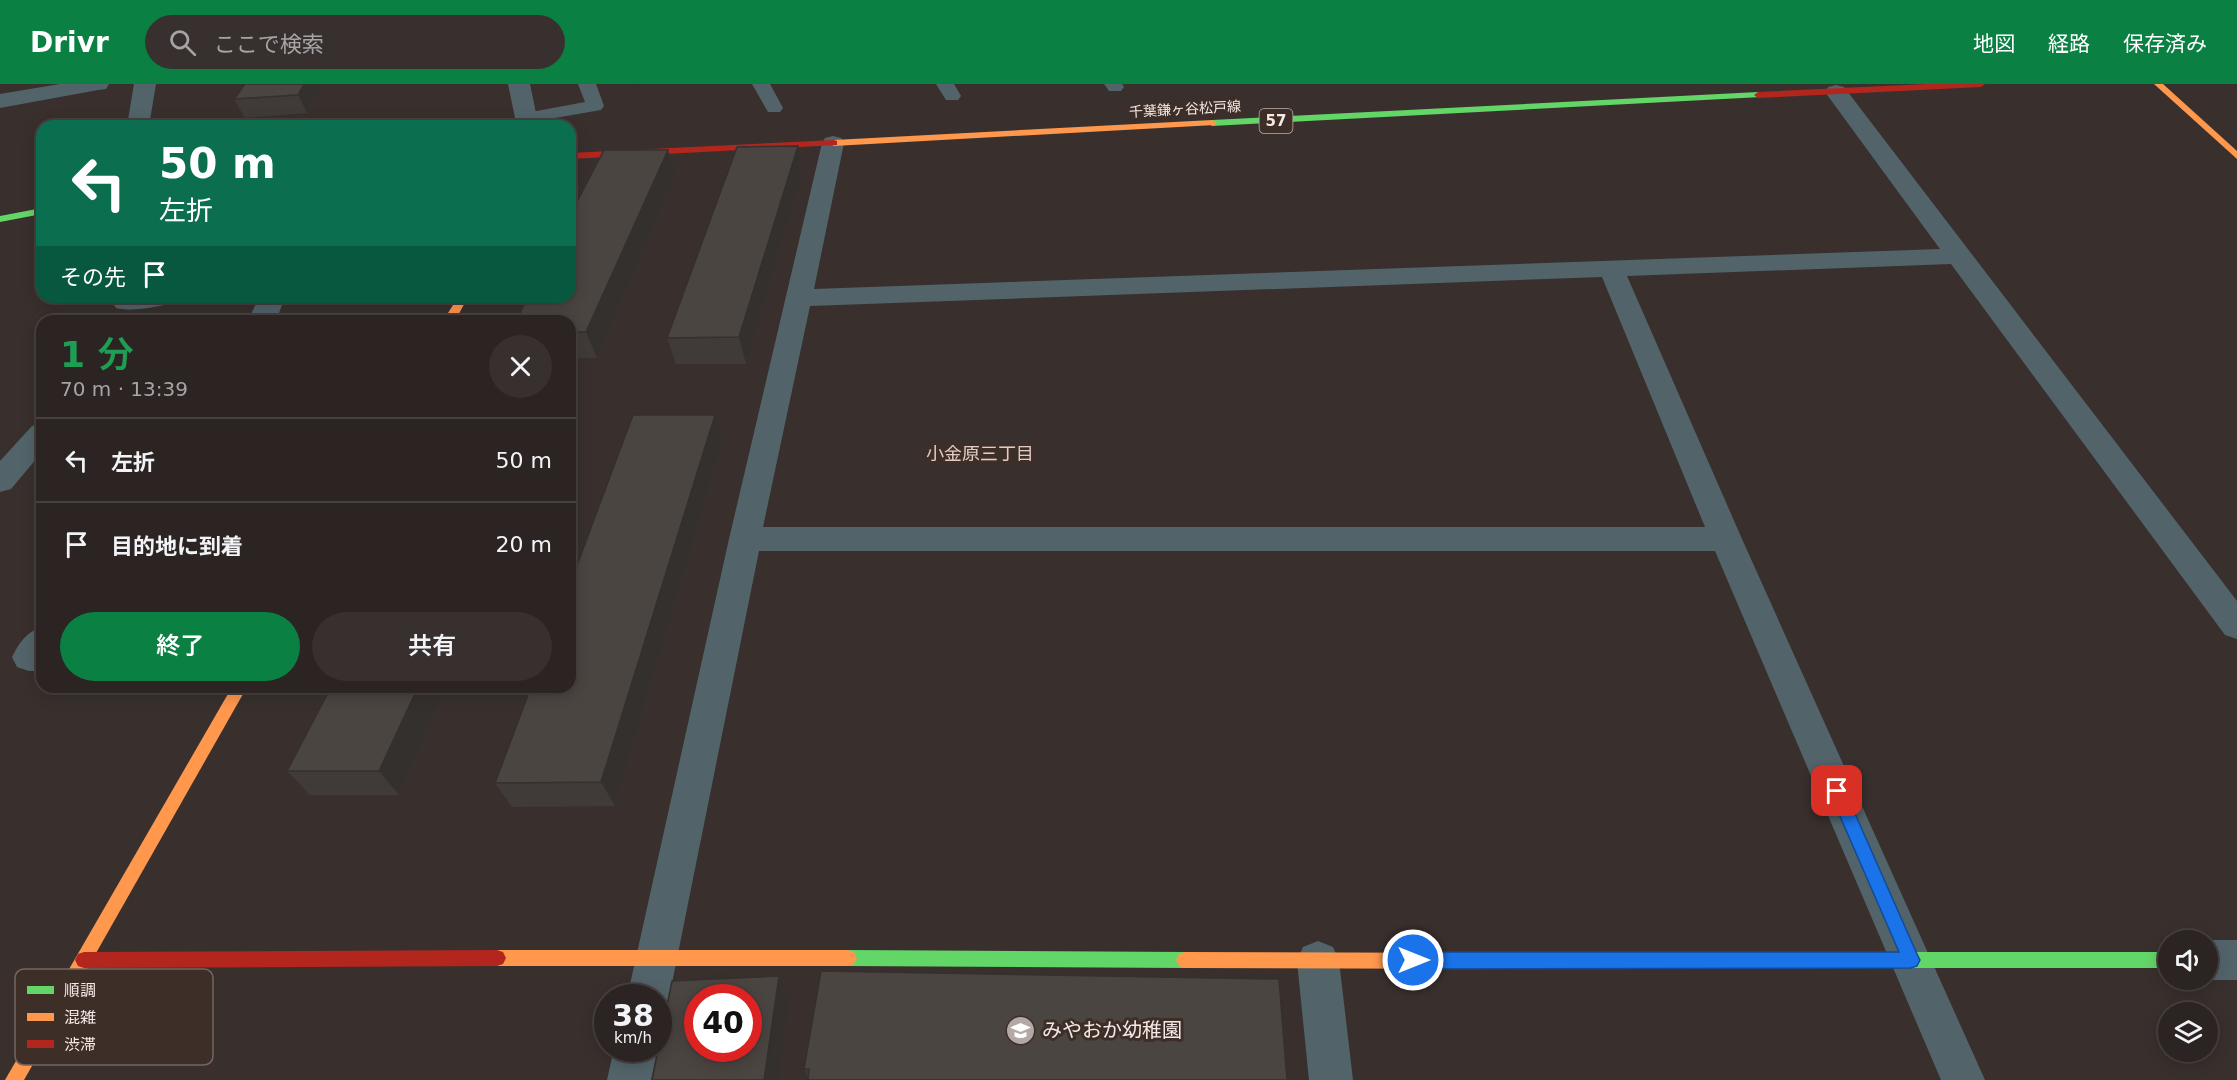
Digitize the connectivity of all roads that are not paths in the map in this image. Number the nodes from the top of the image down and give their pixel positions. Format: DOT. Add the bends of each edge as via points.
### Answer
graph roads {
  1 [pos="98,84"];
  2 [pos="145,84"];
  3 [pos="519,84"];
  4 [pos="587,84"];
  5 [pos="761,84"];
  6 [pos="1981,84"];
  7 [pos="2158,84"];
  8 [pos="1836,92"];
  9 [pos="0,101"];
  10 [pos="774,108"];
  11 [pos="139,120"];
  12 [pos="526,120"];
  13 [pos="535,120"];
  14 [pos="833,143"];
  15 [pos="576,156"];
  16 [pos="2237,156"];
  17 [pos="36,212"];
  18 [pos="0,219"];
  19 [pos="1958,256"];
  20 [pos="1612,270"];
  21 [pos="799,298"];
  22 [pos="139,303"];
  23 [pos="123,307"];
  24 [pos="36,440"];
  25 [pos="0,481"];
  26 [pos="746,539"];
  27 [pos="1726,539"];
  28 [pos="2237,626"];
  29 [pos="36,648"];
  30 [pos="36,657"];
  31 [pos="237,693"];
  32 [pos="657,957"];
  33 [pos="84,960"];
  34 [pos="1911,960"];
  35 [pos="2158,960"];
  36 [pos="2218,960"];
  37 [pos="2237,960"];
  38 [pos="1318,961"];
  39 [pos="79,969"];
  40 [pos="651,984"];
  41 [pos="633,1062"];
  42 [pos="23,1065"];
  43 [pos="14,1080"];
  44 [pos="629,1080"];
  45 [pos="1331,1080"];
  46 [pos="1963,1080"];
  1 -- 9 [label="street"];
  2 -- 11 [label="street"];
  3 -- 12 [label="street"];
  4 -- 13 [label="lane" via="595,106"];
  5 -- 10 [label="lane"];
  6 -- 8 [label="street, 千葉鎌ヶ谷松戸線 / 57"];
  7 -- 16 [label="street"];
  8 -- 14 [label="street, 千葉鎌ヶ谷松戸線 / 57"];
  8 -- 19 [label="street"];
  14 -- 15 [label="street, 千葉鎌ヶ谷松戸線 / 57"];
  14 -- 21 [label="street"];
  17 -- 18 [label="street"];
  19 -- 20 [label="street"];
  19 -- 28 [label="street"];
  20 -- 21 [label="street"];
  20 -- 27 [label="street"];
  21 -- 26 [label="street"];
  22 -- 23 [label="street"];
  24 -- 25 [label="street"];
  26 -- 27 [label="street"];
  26 -- 32 [label="street"];
  27 -- 34 [label="street"];
  29 -- 30 [label="street" via="29,657"];
  31 -- 33 [label="street"];
  32 -- 33 [label="street"];
  32 -- 38 [label="street"];
  32 -- 40 [label="street"];
  33 -- 39 [label="street"];
  34 -- 35 [label="street"];
  34 -- 38 [label="street"];
  34 -- 46 [label="street"];
  36 -- 37 [label="street"];
  38 -- 45 [label="street"];
  41 -- 44 [label="street"];
  42 -- 43 [label="street"];
}
